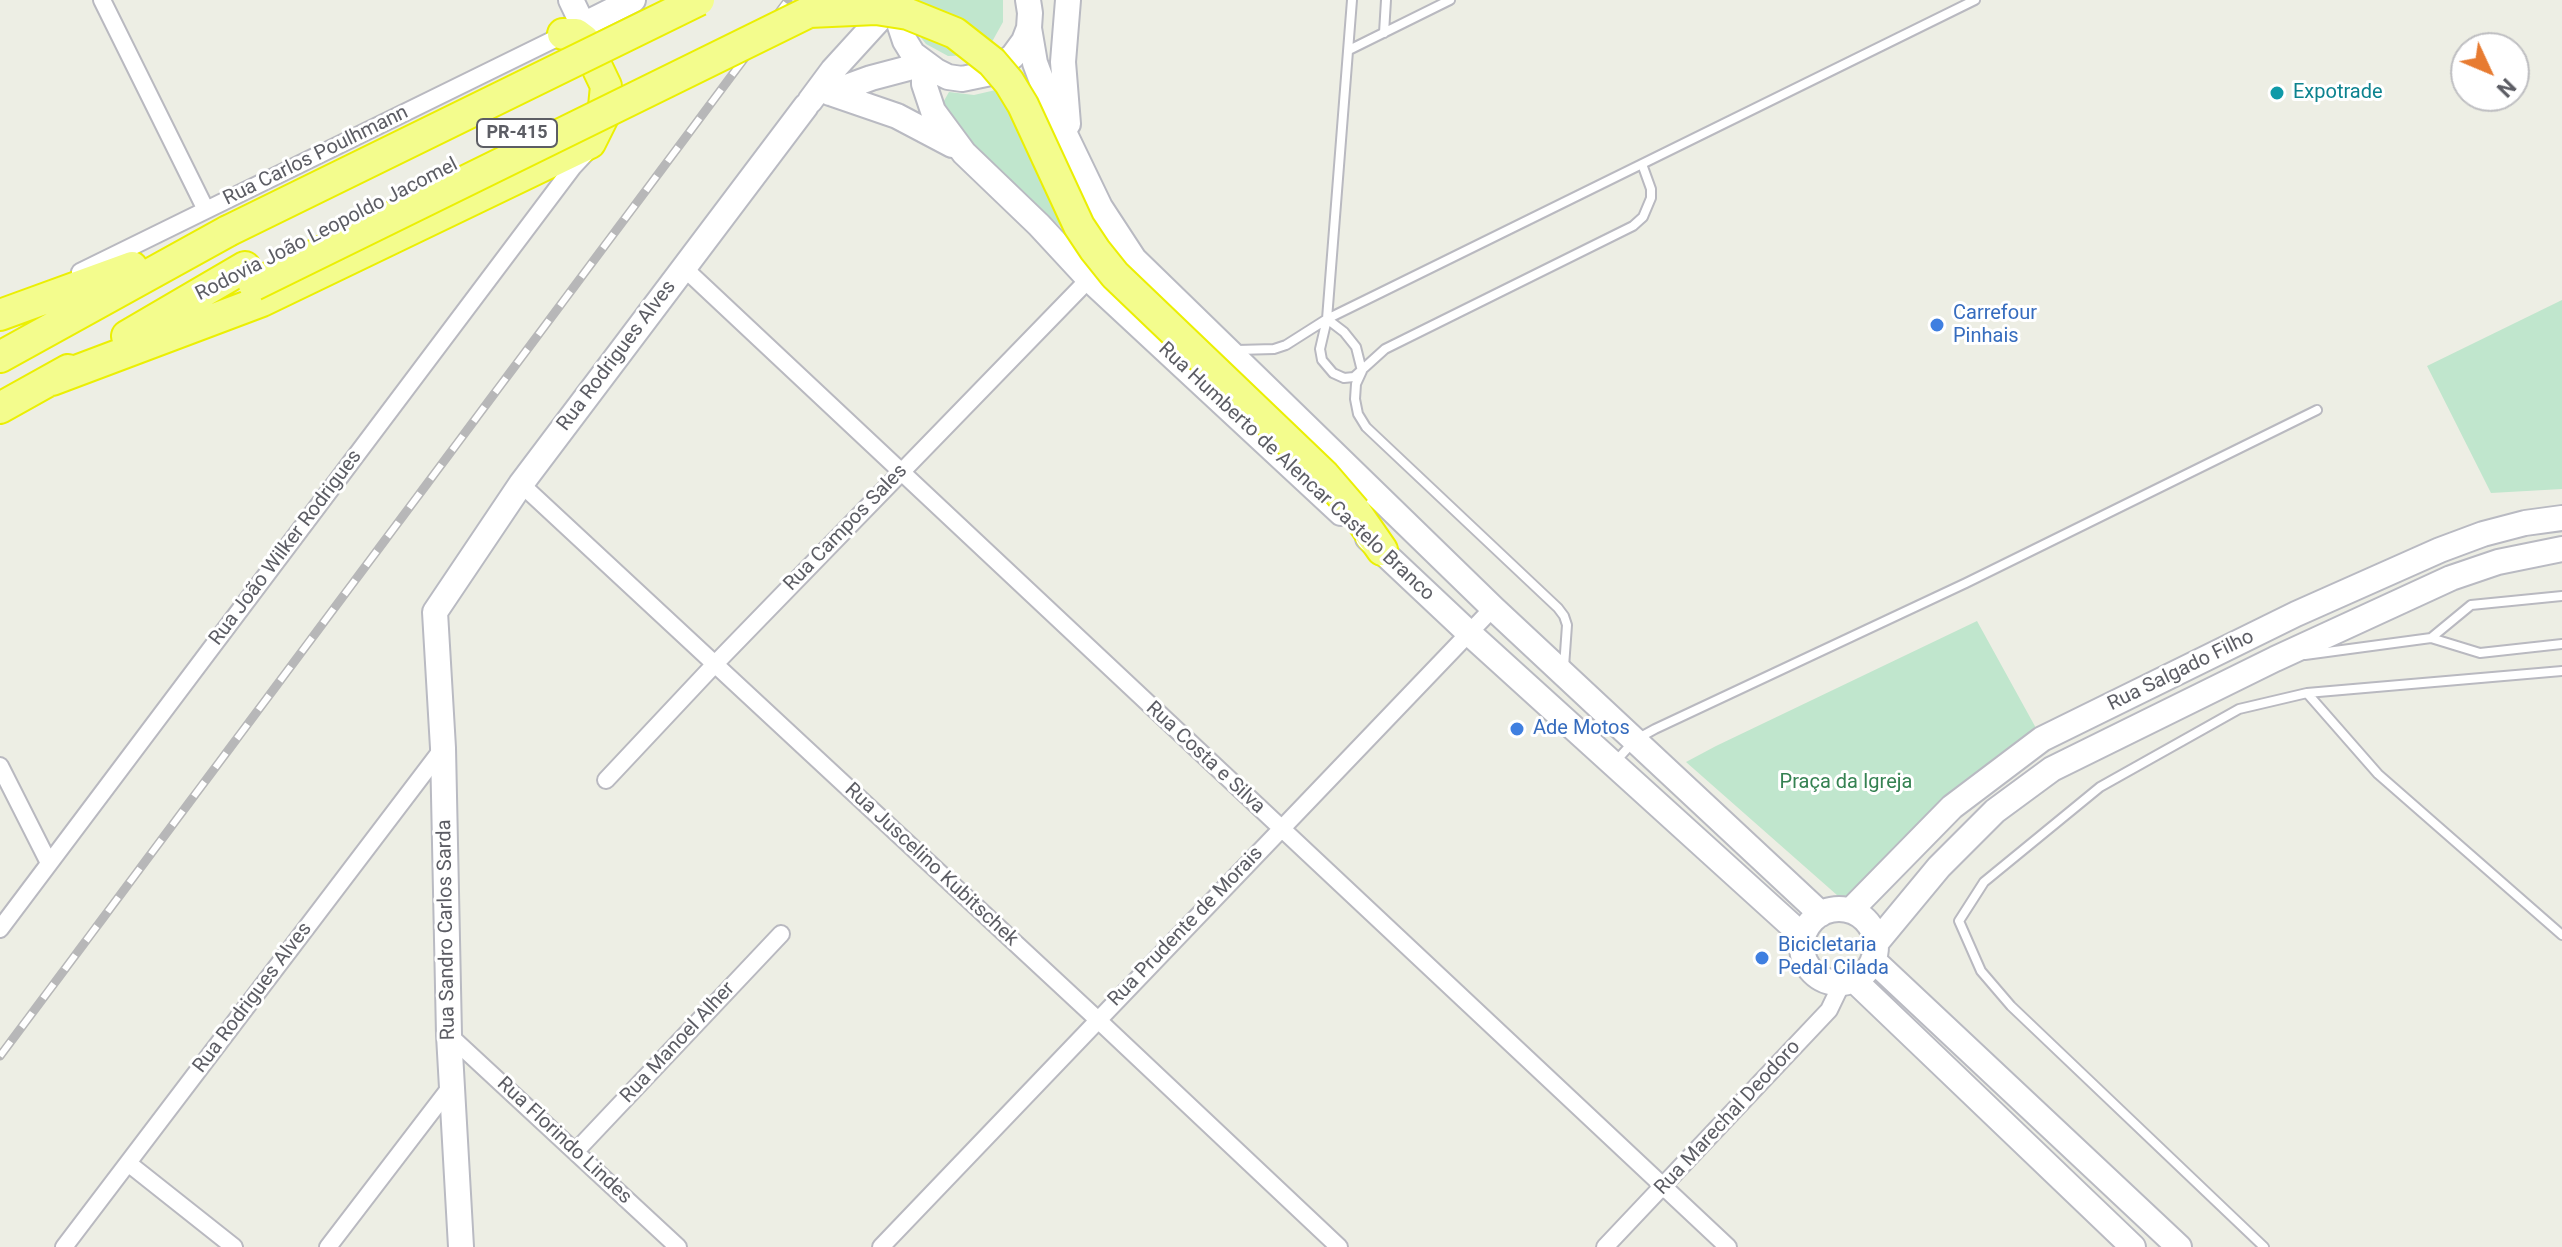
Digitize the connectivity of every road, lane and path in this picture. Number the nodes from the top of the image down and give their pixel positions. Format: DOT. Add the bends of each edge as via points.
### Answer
graph roads {
  1 [pos="102,0"];
  2 [pos="571,0"];
  3 [pos="633,0"];
  4 [pos="699,0"];
  5 [pos="789,0"];
  6 [pos="899,0"];
  7 [pos="1068,0"];
  8 [pos="1352,0"];
  9 [pos="1386,0"];
  10 [pos="1450,0"];
  11 [pos="1975,0"];
  12 [pos="1030,10"];
  13 [pos="573,30"];
  14 [pos="1384,33"];
  15 [pos="1349,50"];
  16 [pos="924,64"];
  17 [pos="815,101"];
  18 [pos="1073,150"];
  19 [pos="964,153"];
  20 [pos="1642,164"];
  21 [pos="206,210"];
  22 [pos="228,231"];
  23 [pos="683,267"];
  24 [pos="249,276"];
  25 [pos="1089,279"];
  26 [pos="0,313"];
  27 [pos="1327,319"];
  28 [pos="1228,350"];
  29 [pos="0,357"];
  30 [pos="1362,371"];
  31 [pos="52,380"];
  32 [pos="0,408"];
  33 [pos="2317,410"];
  34 [pos="901,471"];
  35 [pos="521,484"];
  36 [pos="2562,518"];
  37 [pos="2562,549"];
  38 [pos="1382,550"];
  39 [pos="2562,596"];
  40 [pos="1493,608"];
  41 [pos="435,612"];
  42 [pos="1469,633"];
  43 [pos="2431,638"];
  44 [pos="2562,644"];
  45 [pos="2275,659"];
  46 [pos="714,665"];
  47 [pos="2562,671"];
  48 [pos="1563,673"];
  49 [pos="2169,677"];
  50 [pos="2307,693"];
  51 [pos="2181,705"];
  52 [pos="1635,740"];
  53 [pos="443,748"];
  54 [pos="2008,762"];
  55 [pos="1614,764"];
  56 [pos="0,766"];
  57 [pos="606,780"];
  58 [pos="2027,788"];
  59 [pos="1280,829"];
  60 [pos="49,863"];
  61 [pos="1851,910"];
  62 [pos="1821,914"];
  63 [pos="0,929"];
  64 [pos="781,934"];
  65 [pos="2562,935"];
  66 [pos="1803,936"];
  67 [pos="1875,951"];
  68 [pos="1848,981"];
  69 [pos="1097,1019"];
  70 [pos="449,1035"];
  71 [pos="452,1085"];
  72 [pos="576,1151"];
  73 [pos="128,1163"];
  74 [pos="1663,1187"];
  75 [pos="462,1245"];
  76 [pos="64,1247"];
  77 [pos="234,1247"];
  78 [pos="328,1247"];
  79 [pos="678,1247"];
  80 [pos="881,1247"];
  81 [pos="1339,1247"];
  82 [pos="1605,1247"];
  83 [pos="1728,1247"];
  84 [pos="2133,1247"];
  85 [pos="2179,1247"];
  86 [pos="2264,1247"];
  1 -- 21 [label="street"];
  2 -- 13 [label="main road"];
  3 -- 13 [label="main road, Rua Carlos Poulhmann"];
  4 -- 22 [label="highway, Rodovia João Leopoldo Jacomel / PR-415, bridge"];
  5 -- 24 [label="highway, Rodovia João Leopoldo Jacomel / PR-415"];
  6 -- 16 [label="main road" via="905,41"];
  6 -- 17 [label="main road, Rua Rodrigues Alves" via="841,60"];
  7 -- 18 [label="main road" via="1063,62"];
  8 -- 15 [label="lane"];
  9 -- 14 [label="lane"];
  10 -- 14 [label="lane"];
  11 -- 20 [label="lane"];
  12 -- 16 [label="main road" via="1024,41 991,73 962,79"];
  12 -- 18 [label="main road, Rua Humberto de Alencar Castelo Branco" via="1035,63"];
  13 -- 21 [label="street, Rua Carlos Poulhmann"];
  13 -- 31 [label="highway" via="584,40 606,86 603,117 590,143 262,301"];
  13 -- 60 [label="street, Rua João Wilker Rodrigues" via="611,81 603,130"];
  14 -- 15 [label="lane"];
  15 -- 27 [label="lane"];
  16 -- 17 [label="main road"];
  16 -- 19 [label="main road, Rua Humberto de Alencar Castelo Branco" via="933,111"];
  17 -- 19 [label="main road" via="897,116"];
  17 -- 23 [label="main road, Rua Rodrigues Alves"];
  18 -- 28 [label="main road, Rua Humberto de Alencar Castelo Branco" via="1100,207 1134,259"];
  19 -- 25 [label="main road, Rua Humberto de Alencar Castelo Branco"];
  20 -- 27 [label="lane"];
  20 -- 30 [label="lane" via="1651,198 1633,226 1385,349"];
  21 -- 26 [label="street, Rua Carlos Poulhmann"];
  22 -- 26 [label="highway"];
  22 -- 29 [label="highway, Rodovia João Leopoldo Jacomel / PR-415"];
  23 -- 34 [label="street, Rua Costa e Silva"];
  23 -- 35 [label="main road, Rua Rodrigues Alves"];
  24 -- 31 [label="highway"];
  24 -- 38 [label="highway, bridge" via="809,12 876,9 908,14 955,33 992,62 1023,105 1095,250 1324,475"];
  25 -- 34 [label="street, Rua Campos Sales"];
  25 -- 38 [label="main road, Rua Humberto de Alencar Castelo Branco"];
  27 -- 28 [label="lane" via="1274,349"];
  27 -- 30 [label="lane" via="1353,341"];
  27 -- 30 [label="lane" via="1320,349 1325,365 1344,378"];
  28 -- 40 [label="main road, Rua Humberto de Alencar Castelo Branco"];
  30 -- 48 [label="lane" via="1355,399 1366,427 1564,616"];
  31 -- 32 [label="highway"];
  33 -- 52 [label="lane"];
  34 -- 46 [label="street, Rua Campos Sales"];
  34 -- 59 [label="street, Rua Costa e Silva"];
  35 -- 41 [label="main road, Rua Rodrigues Alves"];
  35 -- 46 [label="street, Rua Juscelino Kubitschek"];
  36 -- 49 [label="main road, Rua Salgado Filho" via="2483,534 2440,550"];
  37 -- 45 [label="main road, Rua Salgado Filho" via="2451,578"];
  38 -- 42 [label="main road, Rua Humberto de Alencar Castelo Branco"];
  39 -- 43 [label="lane" via="2471,605"];
  40 -- 42 [label="street, Rua Prudente de Morais"];
  40 -- 48 [label="main road, Rua Humberto de Alencar Castelo Branco"];
  41 -- 53 [label="main road, Rua Sandro Carlos Sarda"];
  42 -- 55 [label="main road, Rua Humberto de Alencar Castelo Branco"];
  42 -- 59 [label="street, Rua Prudente de Morais"];
  43 -- 44 [label="lane" via="2480,653"];
  43 -- 45 [label="lane"];
  45 -- 51 [label="main road, Rua Salgado Filho"];
  46 -- 57 [label="street, Rua Campos Sales"];
  46 -- 69 [label="street, Rua Juscelino Kubitschek"];
  47 -- 50 [label="lane"];
  48 -- 52 [label="main road, Rua Humberto de Alencar Castelo Branco"];
  49 -- 51 [label="main road"];
  49 -- 54 [label="main road, Rua Salgado Filho" via="2042,739"];
  50 -- 65 [label="lane" via="2378,774"];
  50 -- 86 [label="lane" via="2239,709 2100,787 1984,882 1959,921 1981,971 2011,1006"];
  51 -- 58 [label="main road, Rua Salgado Filho" via="2052,769"];
  52 -- 55 [label="lane"];
  52 -- 62 [label="main road, Rua Humberto de Alencar Castelo Branco"];
  53 -- 70 [label="main road, Rua Sandro Carlos Sarda"];
  53 -- 73 [label="street, Rua Rodrigues Alves"];
  54 -- 58 [label="main road"];
  54 -- 61 [label="main road, Rua Salgado Filho" via="1952,807"];
  55 -- 66 [label="main road, Rua Humberto de Alencar Castelo Branco"];
  56 -- 60 [label="street"];
  58 -- 67 [label="main road, Rua Salgado Filho" via="1995,811 1939,867"];
  59 -- 69 [label="street, Rua Prudente de Morais"];
  59 -- 74 [label="street, Rua Costa e Silva"];
  60 -- 63 [label="street, Rua João Wilker Rodrigues"];
  61 -- 62 [label="main road"];
  61 -- 67 [label="main road" via="1871,926"];
  62 -- 66 [label="main road"];
  64 -- 72 [label="street, Rua Manoel Alher"];
  66 -- 68 [label="main road" via="1810,970 1825,980"];
  67 -- 68 [label="main road" via="1866,972"];
  67 -- 85 [label="main road"];
  68 -- 74 [label="street, Rua Marechal Deodoro" via="1829,1010"];
  68 -- 84 [label="main road"];
  69 -- 80 [label="street, Rua Prudente de Morais"];
  69 -- 81 [label="street, Rua Juscelino Kubitschek"];
  70 -- 71 [label="main road, Rua Sandro Carlos Sarda"];
  70 -- 72 [label="street, Rua Florindo Lindes"];
  71 -- 75 [label="main road, Rua Sandro Carlos Sarda"];
  71 -- 78 [label="street"];
  72 -- 79 [label="street, Rua Florindo Lindes"];
  73 -- 76 [label="street, Rua Rodrigues Alves"];
  73 -- 77 [label="street"];
  74 -- 82 [label="street, Rua Marechal Deodoro"];
  74 -- 83 [label="street, Rua Costa e Silva"];
}
